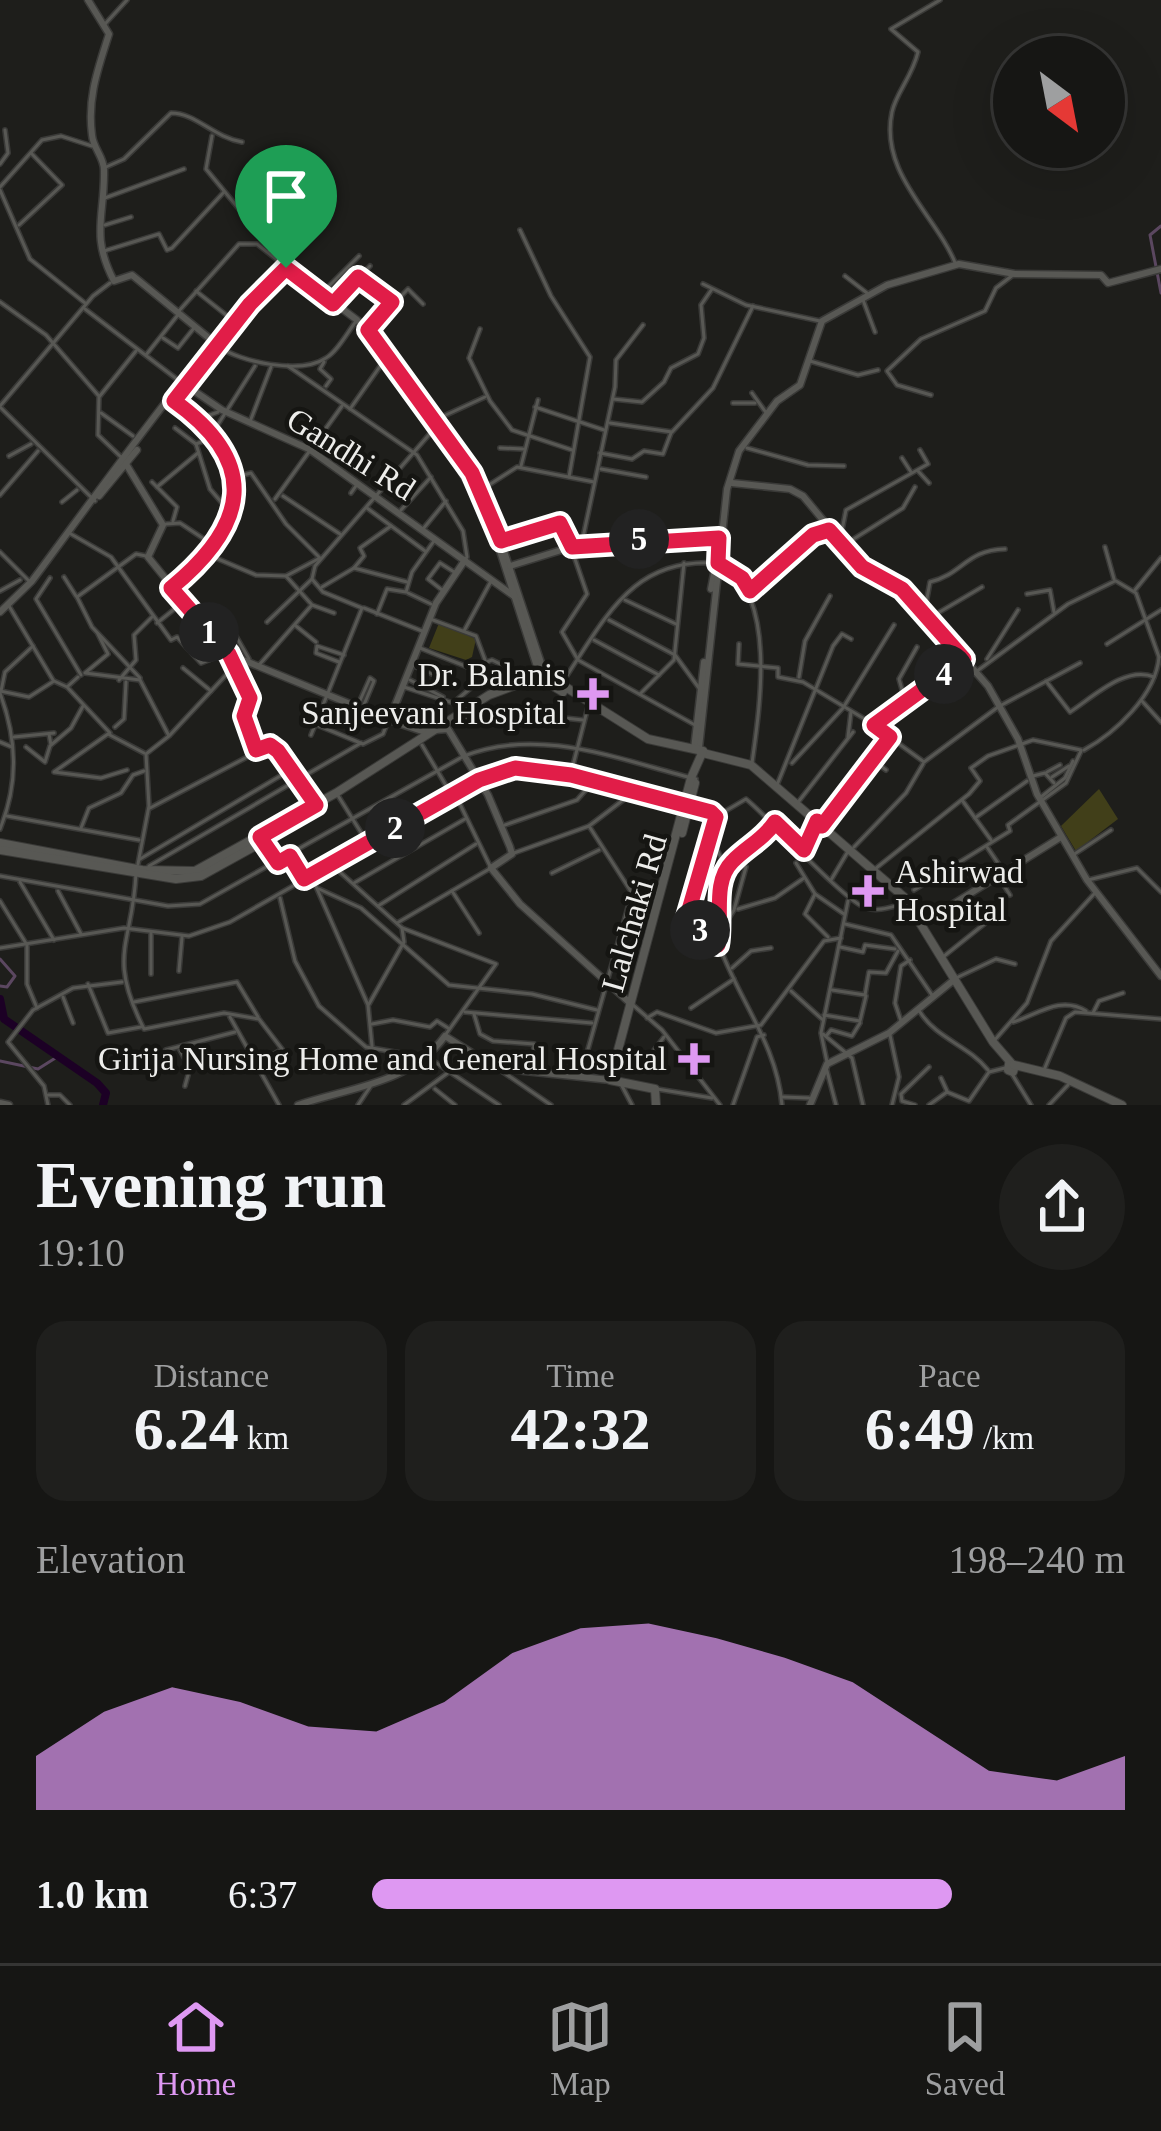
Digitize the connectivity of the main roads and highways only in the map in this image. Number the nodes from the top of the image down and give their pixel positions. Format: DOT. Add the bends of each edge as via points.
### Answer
graph roads {
  1 [pos="539,678"];
  2 [pos="560,686"];
  3 [pos="447,728"];
  4 [pos="697,753"];
  5 [pos="1,848"];
  6 [pos="1070,1082"];
  7 [pos="656,1105"];
  8 [pos="1113,1105"];
  9 [pos="1122,1105"];
  1 -- 2 [label="main road"];
  1 -- 3 [label="main road"];
  1 -- 3 [label="main road" via="500,689"];
  2 -- 4 [label="main road" via="648,739"];
  2 -- 4 [label="main road" via="646,743"];
  3 -- 5 [label="main road" via="196,871"];
  4 -- 6 [label="main road" via="752,765 873,870 908,902 1011,1067"];
  4 -- 7 [label="main road, Lalchaki Rd" via="615,1081 655,1089"];
  6 -- 8 [label="main road"];
  6 -- 9 [label="main road"];
}
